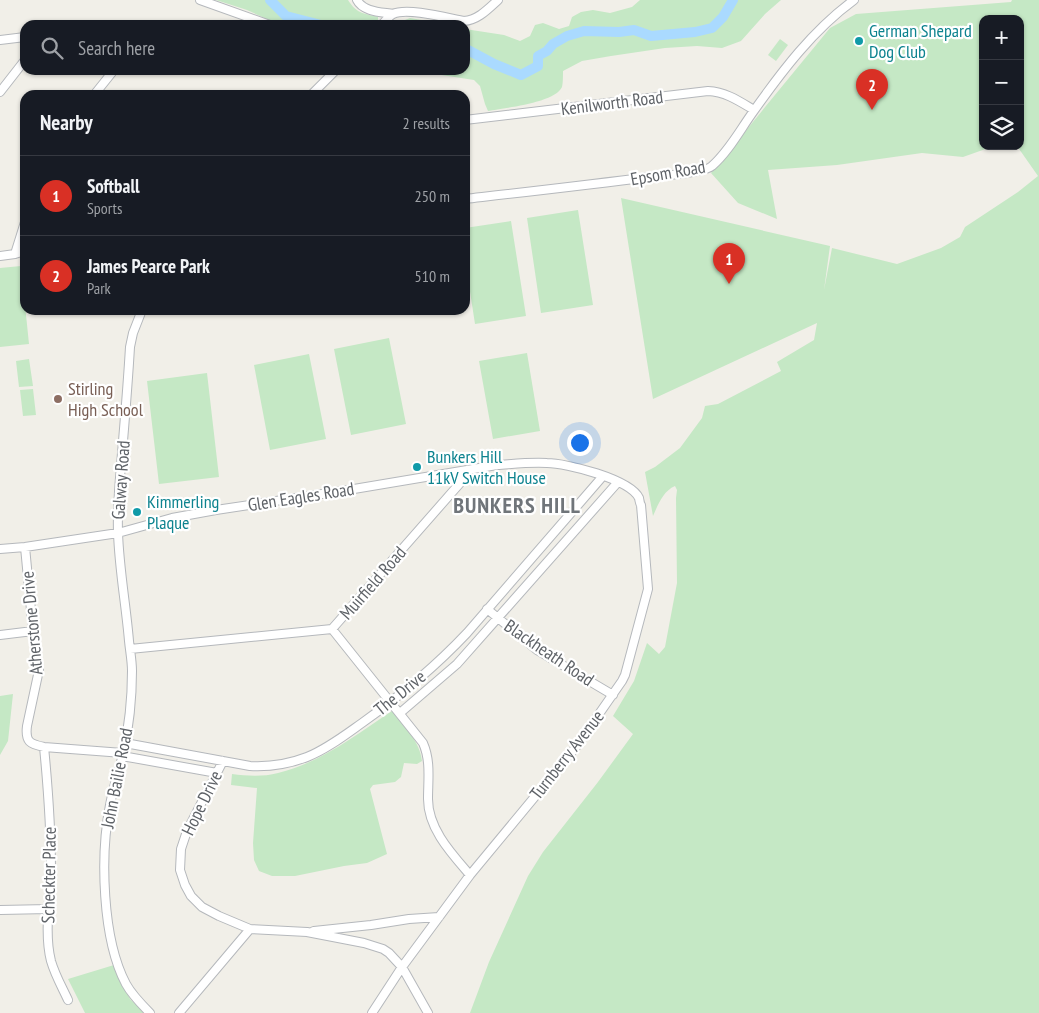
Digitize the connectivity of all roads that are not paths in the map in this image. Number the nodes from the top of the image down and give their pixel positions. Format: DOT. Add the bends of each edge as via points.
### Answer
graph roads {
  1 [pos="200,0"];
  2 [pos="357,0"];
  3 [pos="498,0"];
  4 [pos="854,0"];
  5 [pos="393,14"];
  6 [pos="248,20"];
  7 [pos="386,20"];
  8 [pos="459,20"];
  9 [pos="470,20"];
  10 [pos="20,38"];
  11 [pos="0,40"];
  12 [pos="20,66"];
  13 [pos="110,75"];
  14 [pos="331,75"];
  15 [pos="98,90"];
  16 [pos="316,90"];
  17 [pos="0,92"];
  18 [pos="754,110"];
  19 [pos="470,119"];
  20 [pos="470,198"];
  21 [pos="20,238"];
  22 [pos="20,252"];
  23 [pos="15,254"];
  24 [pos="0,256"];
  25 [pos="140,315"];
  26 [pos="463,471"];
  27 [pos="603,476"];
  28 [pos="618,482"];
  29 [pos="118,533"];
  30 [pos="25,547"];
  31 [pos="0,549"];
  32 [pos="487,609"];
  33 [pos="498,619"];
  34 [pos="332,629"];
  35 [pos="33,631"];
  36 [pos="0,635"];
  37 [pos="130,649"];
  38 [pos="613,695"];
  39 [pos="391,702"];
  40 [pos="400,714"];
  41 [pos="125,743"];
  42 [pos="44,747"];
  43 [pos="123,755"];
  44 [pos="223,761"];
  45 [pos="217,773"];
  46 [pos="470,875"];
  47 [pos="0,910"];
  48 [pos="49,910"];
  49 [pos="439,917"];
  50 [pos="250,929"];
  51 [pos="307,932"];
  52 [pos="402,967"];
  53 [pos="68,1000"];
  54 [pos="150,1013"];
  55 [pos="179,1013"];
  56 [pos="372,1013"];
  57 [pos="428,1013"];
  1 -- 6 [label="street"];
  2 -- 5 [label="street" via="362,7"];
  3 -- 9 [label="street"];
  4 -- 18 [label="street, Epsom Road" via="814,35"];
  5 -- 7 [label="street"];
  5 -- 8 [label="street" via="417,12"];
  10 -- 11 [label="street"];
  12 -- 17 [label="street"];
  13 -- 15 [label="street"];
  14 -- 16 [label="street"];
  18 -- 19 [label="street, Kenilworth Road" via="724,94 708,91"];
  18 -- 20 [label="street, Epsom Road" via="710,168"];
  21 -- 23 [label="street"];
  22 -- 23 [label="street"];
  23 -- 24 [label="street"];
  25 -- 29 [label="street, Galway Road" via="130,347 117,504"];
  26 -- 27 [label="street, Glen Eagles Road" via="548,462"];
  26 -- 29 [label="street, Glen Eagles Road" via="216,510"];
  26 -- 34 [label="street, Muirfield Road" via="461,482"];
  27 -- 28 [label="street, Turnberry Avenue"];
  27 -- 32 [label="street, The Drive"];
  28 -- 33 [label="street, The Drive"];
  28 -- 38 [label="street, Turnberry Avenue" via="639,498 648,589 625,675"];
  29 -- 30 [label="street, Glen Eagles Road"];
  29 -- 37 [label="street, John Bailie Road"];
  30 -- 31 [label="street, Glen Eagles Road"];
  30 -- 35 [label="street, Atherstone Drive"];
  32 -- 33 [label="street, Blackheath Road"];
  32 -- 39 [label="street, The Drive" via="447,654"];
  33 -- 38 [label="street, Blackheath Road" via="537,650"];
  33 -- 40 [label="street, The Drive" via="457,664"];
  34 -- 37 [label="street, Muirfield Road"];
  34 -- 39 [label="street"];
  35 -- 36 [label="street"];
  35 -- 42 [label="street, Atherstone Drive" via="39,676 26,734 33,745"];
  37 -- 41 [label="street, John Bailie Road" via="131,710"];
  38 -- 46 [label="street, Turnberry Avenue" via="576,747"];
  39 -- 40 [label="street"];
  39 -- 44 [label="street, The Drive" via="344,736 306,757 267,767"];
  40 -- 46 [label="street" via="426,749 430,818 442,840"];
  41 -- 43 [label="street, John Bailie Road"];
  41 -- 44 [label="street, The Drive"];
  42 -- 43 [label="street"];
  42 -- 48 [label="street, Scheckter Place" via="51,832"];
  43 -- 45 [label="street"];
  43 -- 54 [label="street, John Bailie Road" via="107,825 106,905 111,938 126,984"];
  44 -- 45 [label="street, Hope Drive"];
  45 -- 50 [label="street, Hope Drive" via="187,831 180,850 180,870 191,896 202,906"];
  46 -- 49 [label="street, Turnberry Avenue"];
  47 -- 48 [label="street"];
  48 -- 53 [label="street, Scheckter Place" via="51,961"];
  49 -- 51 [label="street, Hope Drive"];
  49 -- 52 [label="street, Turnberry Avenue"];
  50 -- 51 [label="street, Hope Drive"];
  50 -- 55 [label="street"];
  51 -- 52 [label="street, Hope Drive" via="376,946 389,953"];
  52 -- 56 [label="street, Turnberry Avenue"];
  52 -- 57 [label="street, Hope Drive"];
}
